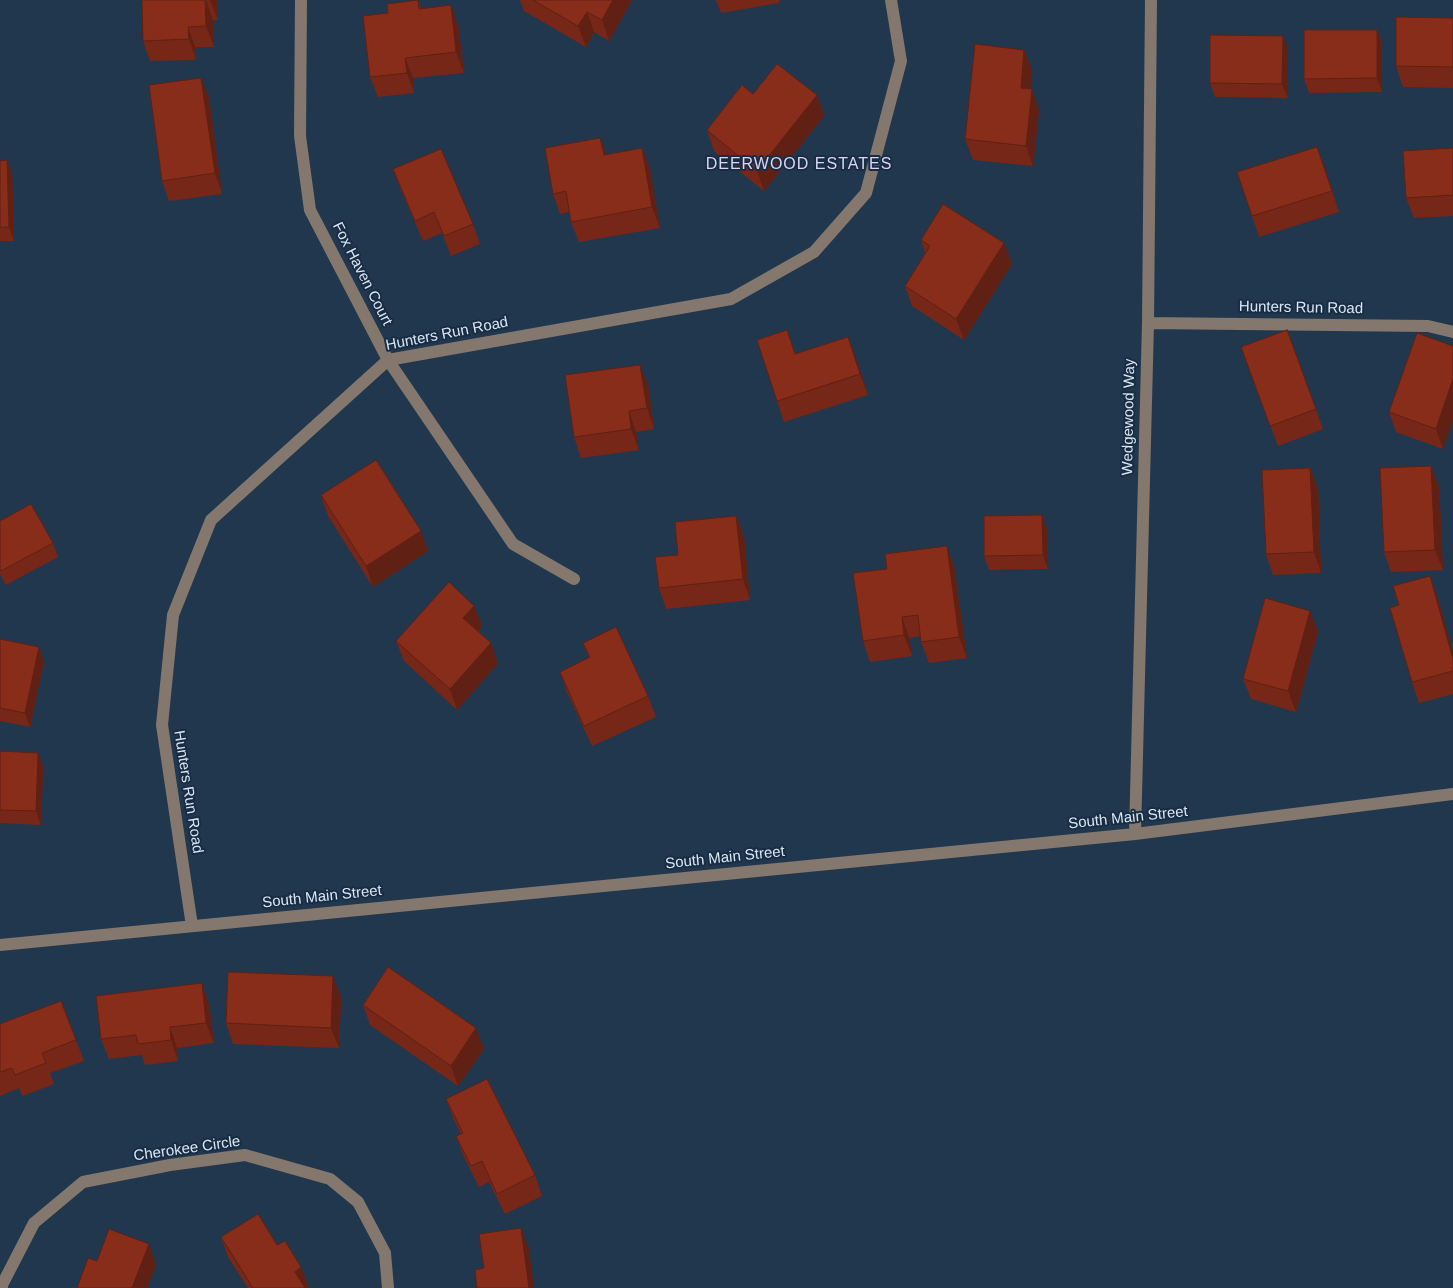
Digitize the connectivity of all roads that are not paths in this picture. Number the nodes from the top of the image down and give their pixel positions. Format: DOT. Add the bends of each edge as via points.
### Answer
graph roads {
  1 [pos="301,0"];
  2 [pos="891,0"];
  3 [pos="1151,0"];
  4 [pos="1148,323"];
  5 [pos="1453,332"];
  6 [pos="388,360"];
  7 [pos="574,579"];
  8 [pos="1453,794"];
  9 [pos="1135,834"];
  10 [pos="192,926"];
  11 [pos="0,945"];
  12 [pos="2,1288"];
  13 [pos="388,1288"];
  1 -- 6 [label="street, Fox Haven Court" via="300,136 310,210"];
  2 -- 6 [label="street, Hunters Run Road" via="901,60 866,193 814,252 730,299"];
  3 -- 4 [label="street, Wedgewood Way"];
  4 -- 5 [label="street, Hunters Run Road" via="1428,326"];
  4 -- 9 [label="street, Wedgewood Way"];
  6 -- 7 [label="street, Fox Haven Court" via="513,544"];
  6 -- 10 [label="street, Hunters Run Road" via="211,520 173,615 162,726"];
  8 -- 9 [label="street, South Main Street"];
  9 -- 10 [label="street, South Main Street"];
  10 -- 11 [label="street, South Main Street"];
  12 -- 13 [label="street, Cherokee Circle" via="34,1223 83,1182 245,1155 330,1179 358,1202 385,1253"];
}
